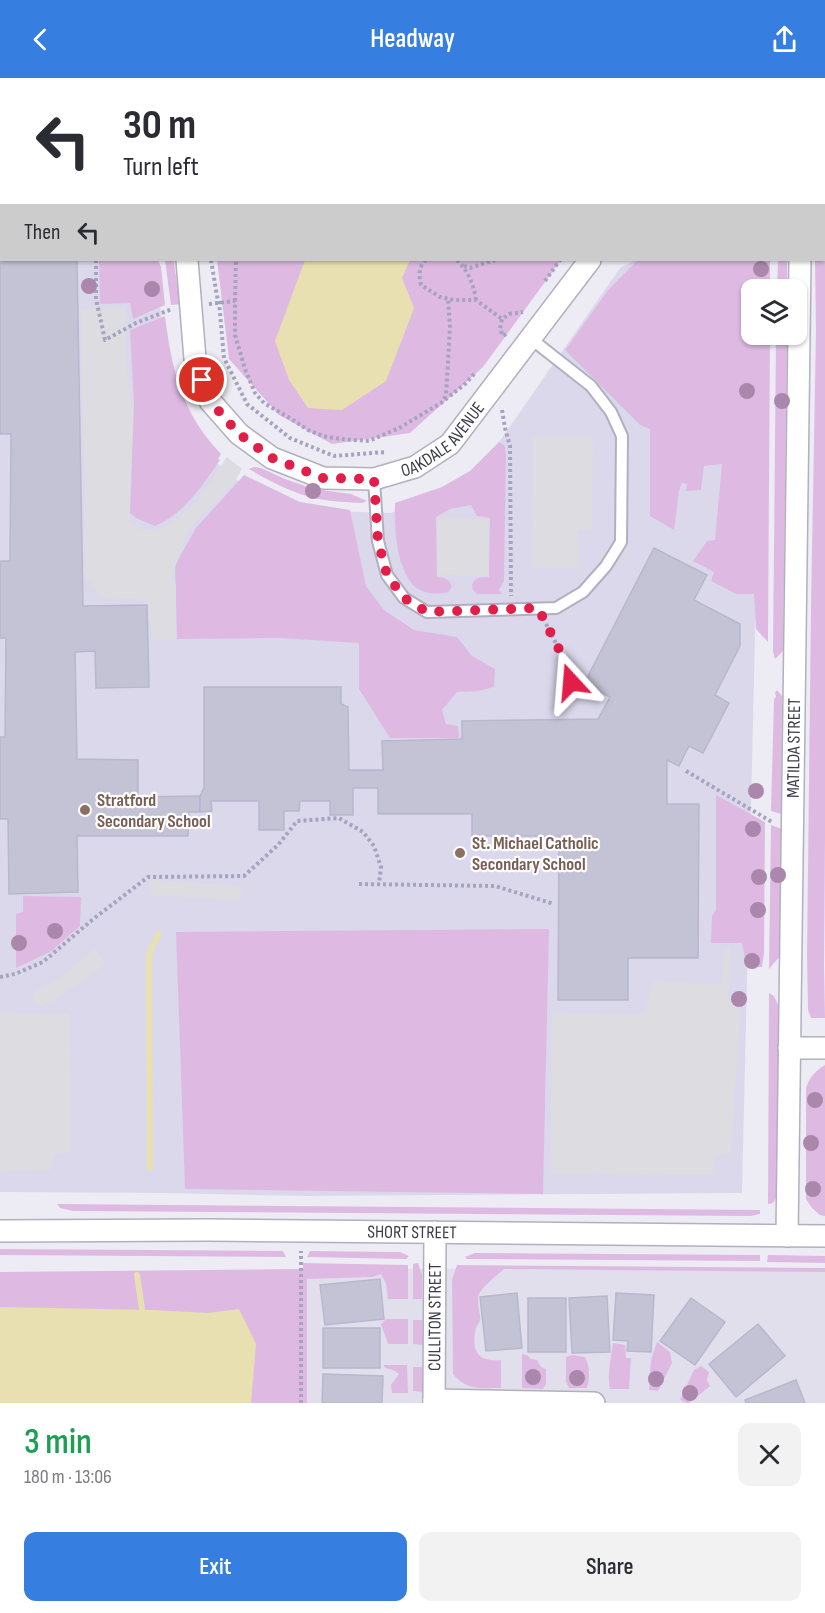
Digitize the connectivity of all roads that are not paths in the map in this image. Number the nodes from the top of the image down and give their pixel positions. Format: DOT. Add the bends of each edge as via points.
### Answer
graph roads {
  1 [pos="187,261"];
  2 [pos="589,261"];
  3 [pos="800,261"];
  4 [pos="530,338"];
  5 [pos="374,479"];
  6 [pos="789,1048"];
  7 [pos="825,1048"];
  8 [pos="0,1231"];
  9 [pos="435,1232"];
  10 [pos="787,1236"];
  11 [pos="825,1236"];
  12 [pos="434,1401"];
  13 [pos="594,1403"];
  1 -- 5 [label="street, OAKDALE AVENUE" via="195,359 210,401 239,434 272,458 323,478"];
  2 -- 4 [label="street, OAKDALE AVENUE"];
  3 -- 6 [label="street, MATILDA STREET"];
  4 -- 5 [label="street, OAKDALE AVENUE" via="450,444 415,467"];
  4 -- 5 [label="lane" via="591,386 611,412 622,436 621,542 583,592 556,608 427,612 404,598 387,575 378,541"];
  6 -- 7 [label="street"];
  6 -- 10 [label="street, MATILDA STREET"];
  8 -- 9 [label="street, SHORT STREET"];
  9 -- 10 [label="street, SHORT STREET"];
  9 -- 12 [label="street, CULLITON STREET"];
  10 -- 11 [label="street, SHORT STREET"];
  12 -- 13 [label="street"];
}
